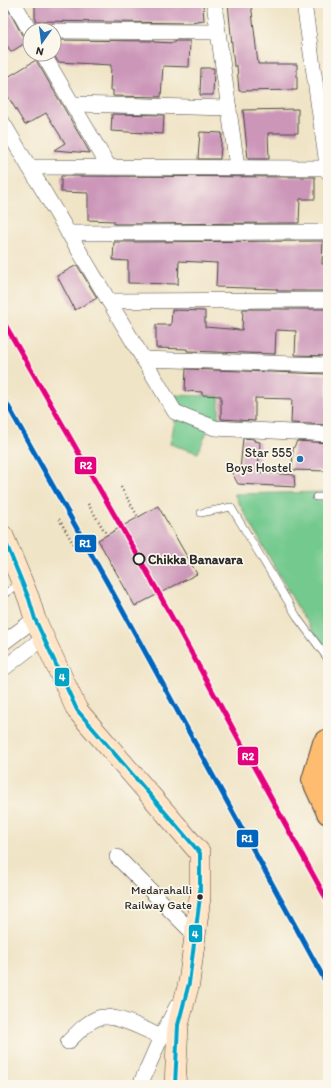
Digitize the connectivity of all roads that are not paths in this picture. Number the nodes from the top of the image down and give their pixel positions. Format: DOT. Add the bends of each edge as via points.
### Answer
graph roads {
  1 [pos="14,3"];
  2 [pos="214,3"];
  3 [pos="304,3"];
  4 [pos="25,22"];
  5 [pos="62,31"];
  6 [pos="218,32"];
  7 [pos="49,62"];
  8 [pos="321,67"];
  9 [pos="73,104"];
  10 [pos="229,108"];
  11 [pos="3,123"];
  12 [pos="29,167"];
  13 [pos="109,167"];
  14 [pos="237,167"];
  15 [pos="328,168"];
  16 [pos="328,172"];
  17 [pos="328,232"];
  18 [pos="68,233"];
  19 [pos="328,300"];
  20 [pos="109,302"];
  21 [pos="143,359"];
  22 [pos="328,365"];
  23 [pos="328,434"];
  24 [pos="316,497"];
  25 [pos="328,497"];
  26 [pos="201,513"];
  27 [pos="3,536"];
  28 [pos="22,582"];
  29 [pos="3,595"];
  30 [pos="39,629"];
  31 [pos="3,643"];
  32 [pos="328,659"];
  33 [pos="3,669"];
  34 [pos="326,749"];
  35 [pos="328,813"];
  36 [pos="117,857"];
  37 [pos="195,935"];
  38 [pos="189,983"];
  39 [pos="161,1037"];
  40 [pos="68,1042"];
  41 [pos="140,1085"];
  42 [pos="175,1085"];
  1 -- 4 [label="street"];
  2 -- 6 [label="street"];
  3 -- 8 [label="street"];
  5 -- 6 [label="street"];
  6 -- 10 [label="street"];
  7 -- 9 [label="street"];
  8 -- 15 [label="street"];
  9 -- 10 [label="street"];
  9 -- 13 [label="street"];
  10 -- 14 [label="street"];
  11 -- 12 [label="street"];
  12 -- 13 [label="street"];
  12 -- 18 [label="street"];
  13 -- 14 [label="street"];
  14 -- 15 [label="street"];
  15 -- 16 [label="street"];
  17 -- 18 [label="street"];
  18 -- 20 [label="street"];
  19 -- 20 [label="street"];
  20 -- 21 [label="street"];
  21 -- 22 [label="street"];
  21 -- 23 [label="street" via="175,412 215,428"];
  24 -- 25 [label="lane"];
  26 -- 32 [label="lane" via="231,507 299,620"];
  27 -- 28 [label="street"];
  28 -- 29 [label="lane"];
  28 -- 30 [label="street"];
  30 -- 31 [label="street"];
  30 -- 33 [label="street"];
  30 -- 37 [label="street" via="77,710 200,853 200,897"];
  34 -- 35 [label="main road" via="313,780"];
  36 -- 37 [label="street"];
  37 -- 38 [label="street"];
  38 -- 39 [label="street"];
  38 -- 42 [label="street" via="178,1025"];
  39 -- 40 [label="street" via="135,1025 98,1018 78,1031"];
  39 -- 41 [label="street"];
}
